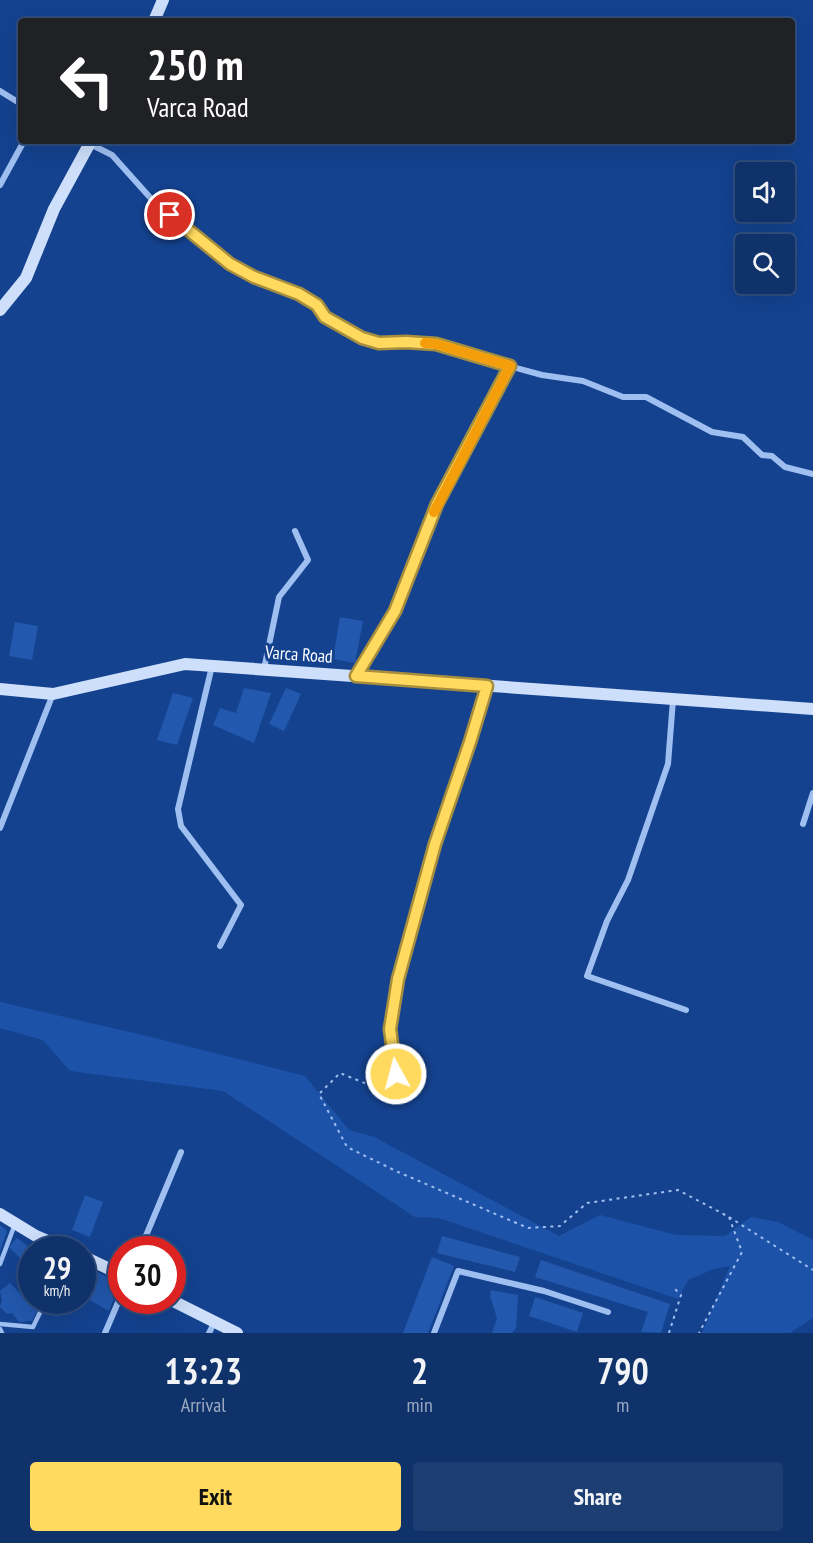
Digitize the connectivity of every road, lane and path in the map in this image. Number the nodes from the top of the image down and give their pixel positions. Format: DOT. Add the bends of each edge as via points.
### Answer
graph roads {
  1 [pos="163,0"];
  2 [pos="154,18"];
  3 [pos="0,91"];
  4 [pos="18,102"];
  5 [pos="22,144"];
  6 [pos="87,144"];
  7 [pos="92,144"];
  8 [pos="0,184"];
  9 [pos="0,310"];
  10 [pos="510,366"];
  11 [pos="813,474"];
  12 [pos="294,531"];
  13 [pos="212,666"];
  14 [pos="264,669"];
  15 [pos="356,676"];
  16 [pos="487,686"];
  17 [pos="0,689"];
  18 [pos="53,694"];
  19 [pos="673,700"];
  20 [pos="813,709"];
  21 [pos="813,793"];
  22 [pos="803,824"];
  23 [pos="0,828"];
  24 [pos="220,946"];
  25 [pos="687,1010"];
  26 [pos="396,1074"];
  27 [pos="181,1152"];
  28 [pos="0,1214"];
  29 [pos="729,1217"];
  30 [pos="15,1224"];
  31 [pos="36,1236"];
  32 [pos="146,1236"];
  33 [pos="0,1264"];
  34 [pos="813,1270"];
  35 [pos="673,1287"];
  36 [pos="186,1310"];
  37 [pos="608,1312"];
  38 [pos="39,1314"];
  39 [pos="113,1314"];
  40 [pos="0,1324"];
  41 [pos="212,1328"];
  42 [pos="105,1333"];
  43 [pos="237,1333"];
  44 [pos="434,1333"];
  45 [pos="669,1333"];
  46 [pos="699,1333"];
  1 -- 2 [label="main road"];
  3 -- 4 [label="street"];
  5 -- 8 [label="street"];
  6 -- 9 [label="main road" via="54,209 26,278"];
  7 -- 10 [label="street" via="112,155 155,203 230,264 299,294 348,332 379,343 436,344"];
  10 -- 11 [label="street" via="583,381 623,397 646,397 712,432 743,437 762,455 772,456 785,468"];
  10 -- 15 [label="lane" via="437,504 395,611"];
  12 -- 14 [label="street" via="308,560 279,597"];
  13 -- 14 [label="main road, Varca Road"];
  13 -- 18 [label="main road, Varca Road" via="185,664"];
  13 -- 24 [label="street" via="178,809 181,826 241,905"];
  14 -- 15 [label="main road, Varca Road"];
  15 -- 16 [label="main road, Varca Road"];
  16 -- 19 [label="main road, Varca Road"];
  16 -- 26 [label="street" via="435,844 398,979 390,1029"];
  17 -- 18 [label="main road, Varca Road"];
  18 -- 23 [label="street"];
  19 -- 20 [label="main road, Varca Road"];
  19 -- 25 [label="street" via="668,764 628,880 607,921 587,976"];
  21 -- 22 [label="street"];
  26 -- 29 [label="path" via="389,1093 340,1073 319,1095 347,1147 528,1228 560,1226 588,1203 678,1190"];
  27 -- 32 [label="street"];
  28 -- 30 [label="main road"];
  29 -- 34 [label="path"];
  29 -- 46 [label="path" via="742,1252"];
  30 -- 31 [label="main road"];
  30 -- 33 [label="lane"];
  35 -- 45 [label="path" via="681,1295"];
  36 -- 41 [label="main road"];
  37 -- 44 [label="street" via="543,1291 458,1271"];
  38 -- 40 [label="lane" via="33,1327"];
  39 -- 42 [label="street"];
  41 -- 43 [label="main road"];
}
